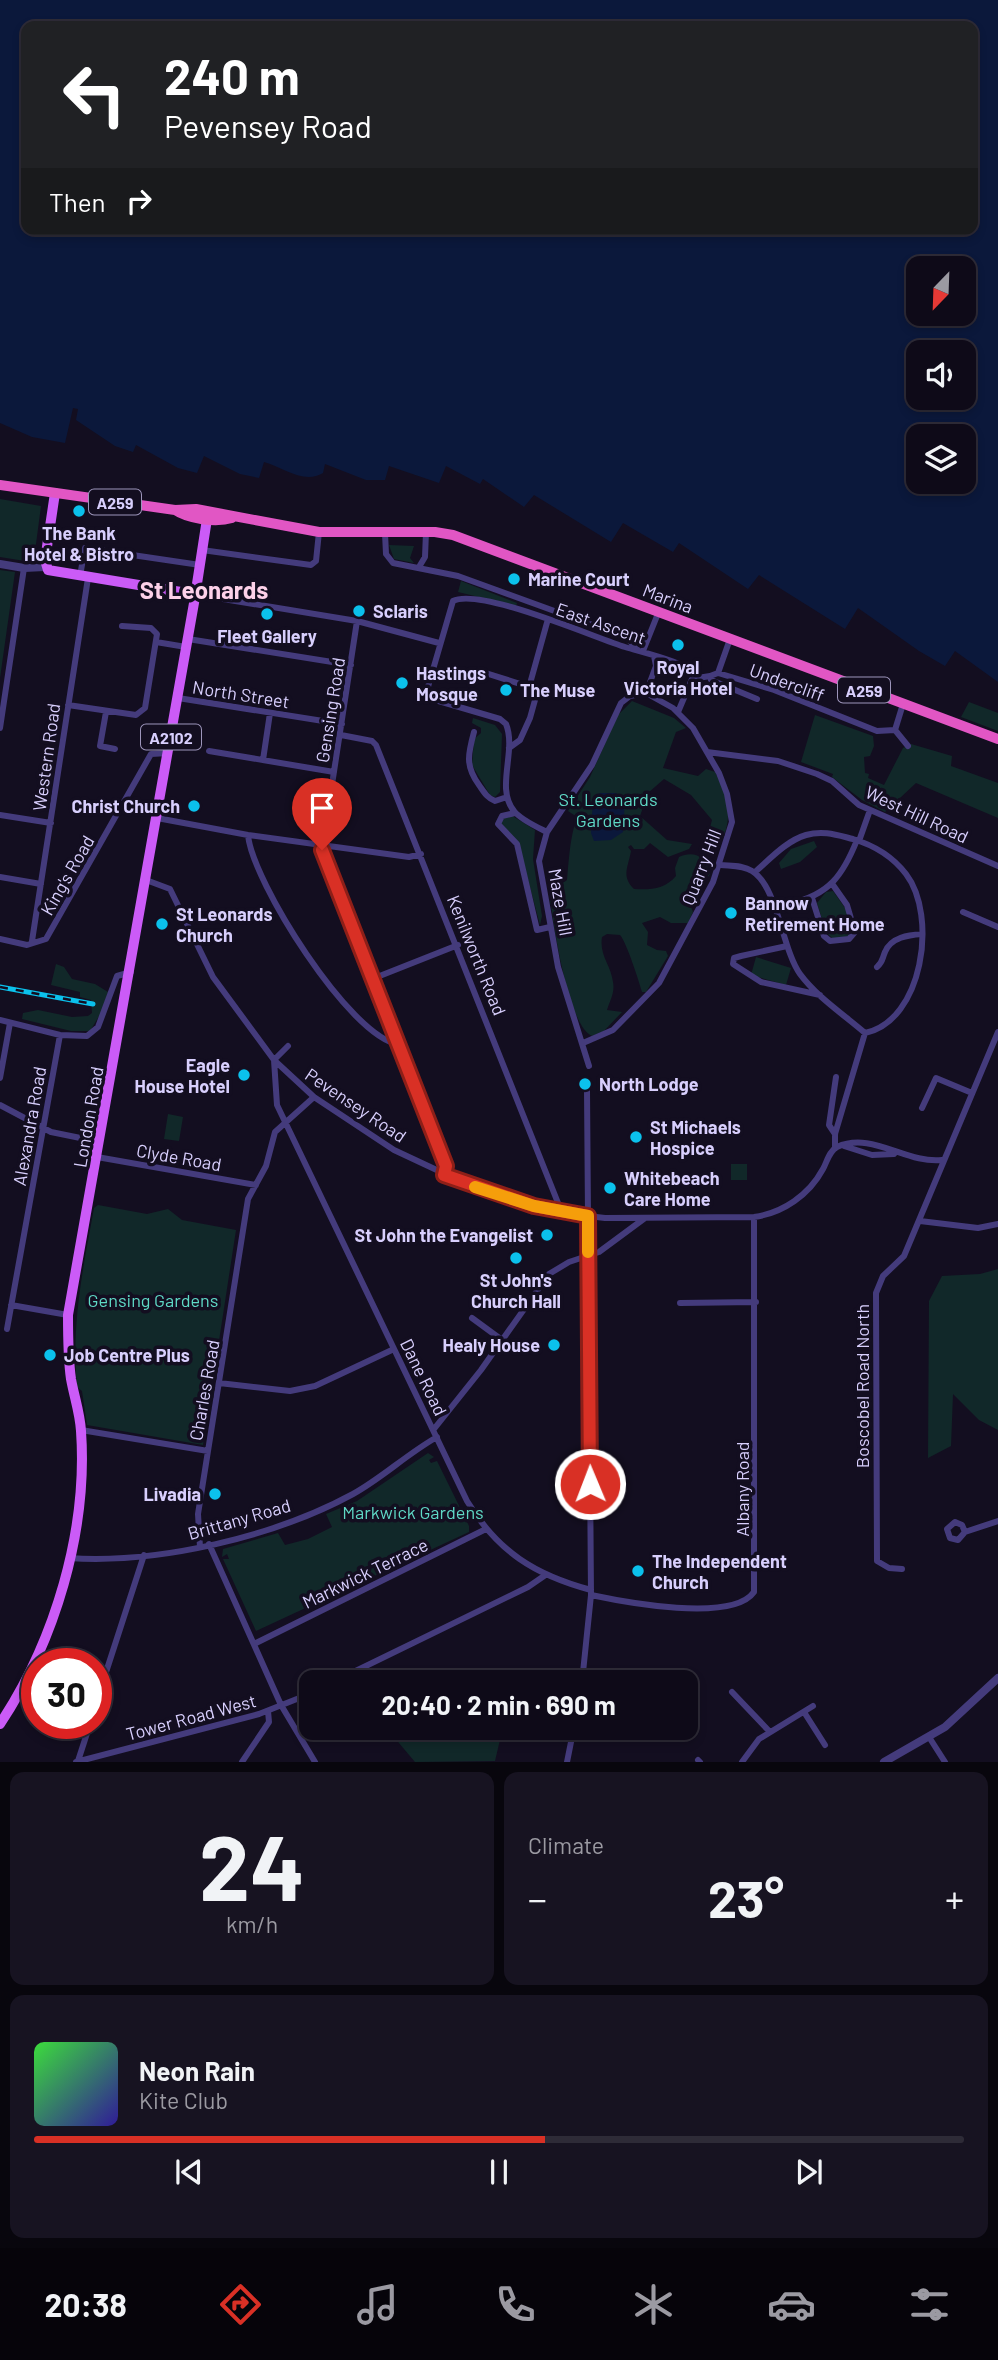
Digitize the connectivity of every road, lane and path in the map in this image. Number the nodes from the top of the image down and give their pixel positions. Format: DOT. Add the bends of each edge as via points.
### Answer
graph roads {
  1 [pos="0,485"];
  2 [pos="55,493"];
  3 [pos="196,509"];
  4 [pos="174,510"];
  5 [pos="232,518"];
  6 [pos="207,519"];
  7 [pos="319,532"];
  8 [pos="426,532"];
  9 [pos="385,533"];
  10 [pos="202,550"];
  11 [pos="0,564"];
  12 [pos="200,565"];
  13 [pos="45,567"];
  14 [pos="419,567"];
  15 [pos="24,568"];
  16 [pos="84,577"];
  17 [pos="194,594"];
  18 [pos="659,611"];
  19 [pos="548,619"];
  20 [pos="357,621"];
  21 [pos="122,626"];
  22 [pos="730,639"];
  23 [pos="156,642"];
  24 [pos="187,643"];
  25 [pos="439,643"];
  26 [pos="640,651"];
  27 [pos="654,656"];
  28 [pos="351,665"];
  29 [pos="476,670"];
  30 [pos="718,673"];
  31 [pos="700,677"];
  32 [pos="710,677"];
  33 [pos="533,688"];
  34 [pos="646,694"];
  35 [pos="178,698"];
  36 [pos="757,699"];
  37 [pos="903,704"];
  38 [pos="68,705"];
  39 [pos="106,712"];
  40 [pos="678,712"];
  41 [pos="270,713"];
  42 [pos="342,724"];
  43 [pos="0,728"];
  44 [pos="895,730"];
  45 [pos="474,732"];
  46 [pos="341,735"];
  47 [pos="998,739"];
  48 [pos="908,746"];
  49 [pos="509,748"];
  50 [pos="115,749"];
  51 [pos="209,751"];
  52 [pos="708,752"];
  53 [pos="168,754"];
  54 [pos="263,760"];
  55 [pos="334,772"];
  56 [pos="507,797"];
  57 [pos="870,810"];
  58 [pos="515,813"];
  59 [pos="0,814"];
  60 [pos="157,818"];
  61 [pos="51,822"];
  62 [pos="547,832"];
  63 [pos="248,835"];
  64 [pos="858,841"];
  65 [pos="322,845"];
  66 [pos="421,854"];
  67 [pos="721,864"];
  68 [pos="998,866"];
  69 [pos="755,872"];
  70 [pos="0,877"];
  71 [pos="146,880"];
  72 [pos="41,884"];
  73 [pos="833,885"];
  74 [pos="812,898"];
  75 [pos="791,903"];
  76 [pos="964,912"];
  77 [pos="550,927"];
  78 [pos="998,927"];
  79 [pos="922,934"];
  80 [pos="0,939"];
  81 [pos="32,941"];
  82 [pos="458,945"];
  83 [pos="787,946"];
  84 [pos="877,967"];
  85 [pos="131,972"];
  86 [pos="372,979"];
  87 [pos="820,995"];
  88 [pos="0,1020"];
  89 [pos="9,1023"];
  90 [pos="865,1032"];
  91 [pos="998,1032"];
  92 [pos="60,1035"];
  93 [pos="583,1042"];
  94 [pos="398,1045"];
  95 [pos="288,1046"];
  96 [pos="274,1060"];
  97 [pos="589,1066"];
  98 [pos="836,1077"];
  99 [pos="0,1079"];
  100 [pos="587,1090"];
  101 [pos="972,1093"];
  102 [pos="314,1097"];
  103 [pos="0,1105"];
  104 [pos="922,1108"];
  105 [pos="285,1123"];
  106 [pos="44,1130"];
  107 [pos="835,1134"];
  108 [pos="100,1142"];
  109 [pos="838,1147"];
  110 [pos="900,1154"];
  111 [pos="97,1157"];
  112 [pos="942,1160"];
  113 [pos="444,1175"];
  114 [pos="256,1185"];
  115 [pos="562,1213"];
  116 [pos="588,1216"];
  117 [pos="646,1217"];
  118 [pos="754,1217"];
  119 [pos="920,1221"];
  120 [pos="998,1224"];
  121 [pos="588,1256"];
  122 [pos="756,1302"];
  123 [pos="680,1303"];
  124 [pos="11,1305"];
  125 [pos="68,1315"];
  126 [pos="472,1318"];
  127 [pos="7,1329"];
  128 [pos="502,1340"];
  129 [pos="394,1349"];
  130 [pos="219,1383"];
  131 [pos="434,1429"];
  132 [pos="81,1430"];
  133 [pos="437,1437"];
  134 [pos="208,1451"];
  135 [pos="998,1521"];
  136 [pos="486,1530"];
  137 [pos="965,1532"];
  138 [pos="209,1544"];
  139 [pos="200,1547"];
  140 [pos="144,1555"];
  141 [pos="69,1558"];
  142 [pos="902,1569"];
  143 [pos="544,1576"];
  144 [pos="591,1592"];
  145 [pos="256,1643"];
  146 [pos="112,1654"];
  147 [pos="358,1670"];
  148 [pos="583,1670"];
  149 [pos="998,1678"];
  150 [pos="732,1692"];
  151 [pos="299,1698"];
  152 [pos="281,1705"];
  153 [pos="813,1706"];
  154 [pos="268,1711"];
  155 [pos="804,1712"];
  156 [pos="0,1724"];
  157 [pos="770,1732"];
  158 [pos="929,1737"];
  159 [pos="85,1739"];
  160 [pos="571,1740"];
  161 [pos="825,1745"];
  162 [pos="77,1761"];
  163 [pos="242,1762"];
  164 [pos="315,1762"];
  165 [pos="567,1762"];
  166 [pos="742,1762"];
  167 [pos="884,1762"];
  168 [pos="945,1762"];
  1 -- 2 [label="highway, A259"];
  2 -- 4 [label="highway, A259"];
  2 -- 13 [label="main road"];
  3 -- 4 [label="highway, A259"];
  3 -- 5 [label="highway, A259"];
  3 -- 6 [label="main road"];
  4 -- 6 [label="highway, A259"];
  5 -- 6 [label="highway, A259"];
  5 -- 7 [label="highway, A259"];
  6 -- 10 [label="main road, London Road / A2102"];
  7 -- 9 [label="highway, Marina / A259"];
  7 -- 10 [label="street" via="316,561 311,565"];
  8 -- 9 [label="highway, Marina / A259"];
  8 -- 14 [label="street" via="425,557"];
  8 -- 18 [label="highway, Marina / A259" via="464,538"];
  9 -- 14 [label="street" via="389,561"];
  10 -- 12 [label="main road, London Road / A2102"];
  11 -- 15 [label="street"];
  12 -- 16 [label="street, Western Road" via="85,548"];
  12 -- 17 [label="main road, London Road / A2102"];
  13 -- 15 [label="street"];
  13 -- 16 [label="main road"];
  14 -- 26 [label="street" via="458,576 626,637"];
  15 -- 43 [label="street"];
  16 -- 17 [label="main road"];
  16 -- 38 [label="street, Western Road"];
  17 -- 20 [label="street"];
  17 -- 24 [label="main road, London Road / A2102"];
  18 -- 22 [label="highway, Marina / A259"];
  18 -- 26 [label="street"];
  19 -- 25 [label="street, East Ascent" via="462,597 451,604"];
  19 -- 26 [label="street, East Ascent"];
  19 -- 33 [label="street" via="531,680"];
  20 -- 25 [label="street"];
  20 -- 28 [label="street, Gensing Road"];
  21 -- 23 [label="street" via="151,628 157,634"];
  22 -- 30 [label="street"];
  22 -- 37 [label="highway, Marina / A259"];
  23 -- 24 [label="street"];
  23 -- 39 [label="street" via="145,708 141,713"];
  24 -- 28 [label="street"];
  24 -- 35 [label="main road, London Road / A2102"];
  25 -- 49 [label="street" via="424,694 500,719 508,728"];
  26 -- 27 [label="street, East Ascent"];
  27 -- 31 [label="street, East Ascent"];
  27 -- 34 [label="street" via="656,666"];
  28 -- 42 [label="street, Gensing Road"];
  29 -- 33 [label="street"];
  30 -- 32 [label="street"];
  30 -- 44 [label="street, Undercliff" via="877,731"];
  31 -- 32 [label="street"];
  31 -- 40 [label="street" via="692,679"];
  32 -- 36 [label="street"];
  33 -- 49 [label="street" via="535,700 527,726"];
  34 -- 40 [label="street"];
  34 -- 62 [label="street, Maze Hill" via="630,696 621,703 587,772"];
  35 -- 41 [label="street, North Street"];
  35 -- 53 [label="main road, London Road / A2102"];
  37 -- 44 [label="street"];
  37 -- 47 [label="highway, Marina / A259"];
  38 -- 39 [label="street"];
  38 -- 61 [label="street, Western Road"];
  39 -- 50 [label="street" via="100,746"];
  40 -- 52 [label="street, Quarry Hill"];
  41 -- 42 [label="street, North Street"];
  41 -- 54 [label="street"];
  42 -- 46 [label="street, Gensing Road"];
  44 -- 48 [label="street"];
  45 -- 56 [label="street" via="467,757 471,774 489,799 495,802"];
  46 -- 55 [label="street, Gensing Road"];
  46 -- 66 [label="street, Kenilworth Road" via="376,745"];
  49 -- 56 [label="street"];
  51 -- 54 [label="street"];
  52 -- 57 [label="street, West Hill Road" via="799,767 832,781"];
  52 -- 67 [label="street, Quarry Hill" via="732,809"];
  53 -- 60 [label="main road, London Road / A2102"];
  53 -- 81 [label="street, King's Road" via="151,754 46,939"];
  54 -- 55 [label="street"];
  55 -- 65 [label="street, Gensing Road"];
  56 -- 58 [label="street"];
  57 -- 64 [label="street"];
  57 -- 68 [label="street, West Hill Road"];
  58 -- 62 [label="street"];
  58 -- 77 [label="street" via="502,816 498,824 517,844 537,930"];
  59 -- 61 [label="street"];
  60 -- 63 [label="street"];
  60 -- 71 [label="main road, London Road / A2102"];
  61 -- 72 [label="street, Western Road"];
  62 -- 77 [label="street, Maze Hill" via="540,861"];
  63 -- 65 [label="street"];
  63 -- 94 [label="street" via="282,914 313,966 360,1018"];
  64 -- 69 [label="street" via="830,833 804,835"];
  64 -- 73 [label="street"];
  64 -- 79 [label="street" via="886,854 906,874 917,897"];
  65 -- 66 [label="street" via="409,858"];
  65 -- 86 [label="street"];
  66 -- 82 [label="street, Kenilworth Road"];
  67 -- 69 [label="street"];
  67 -- 93 [label="street, Quarry Hill" via="659,983 613,1030"];
  69 -- 83 [label="street"];
  70 -- 72 [label="street"];
  71 -- 85 [label="main road, London Road / A2102"];
  71 -- 96 [label="street, Pevensey Road" via="170,889 213,977"];
  72 -- 81 [label="street, Western Road"];
  73 -- 74 [label="street"];
  73 -- 74 [label="street" via="853,916 855,932 849,939 830,941 824,936"];
  74 -- 75 [label="street"];
  76 -- 78 [label="street"];
  77 -- 93 [label="street, Maze Hill" via="563,985"];
  79 -- 84 [label="street" via="896,940"];
  79 -- 90 [label="street" via="918,972 903,1004 876,1030"];
  80 -- 81 [label="street"];
  82 -- 86 [label="street"];
  82 -- 115 [label="street, Kenilworth Road"];
  83 -- 87 [label="street" via="801,975"];
  83 -- 87 [label="street" via="734,958 733,964 761,982"];
  85 -- 92 [label="street" via="117,976 93,1033"];
  85 -- 108 [label="main road, London Road / A2102"];
  86 -- 94 [label="street"];
  87 -- 90 [label="street"];
  88 -- 89 [label="street"];
  89 -- 92 [label="street"];
  89 -- 99 [label="street"];
  90 -- 107 [label="street"];
  91 -- 101 [label="street, Boscobel Road North"];
  92 -- 106 [label="street, Alexandra Road"];
  93 -- 97 [label="street, Maze Hill"];
  94 -- 113 [label="street" via="446,1166"];
  95 -- 96 [label="street"];
  96 -- 102 [label="street, Pevensey Road"];
  96 -- 105 [label="street" via="274,1089"];
  98 -- 107 [label="street" via="829,1118"];
  100 -- 116 [label="street"];
  101 -- 104 [label="street" via="936,1078"];
  101 -- 112 [label="street, Boscobel Road North"];
  102 -- 105 [label="street, Charles Road"];
  102 -- 113 [label="street, Pevensey Road" via="394,1150"];
  103 -- 106 [label="street"];
  105 -- 114 [label="street, Charles Road" via="275,1132"];
  105 -- 129 [label="street, Dane Road"];
  106 -- 108 [label="street"];
  106 -- 124 [label="street, Alexandra Road"];
  107 -- 109 [label="street"];
  108 -- 111 [label="main road, London Road / A2102"];
  109 -- 110 [label="street" via="872,1155"];
  109 -- 110 [label="street" via="867,1143"];
  109 -- 118 [label="street, Pevensey Road" via="797,1199 778,1211"];
  110 -- 112 [label="street"];
  111 -- 114 [label="street, Clyde Road"];
  111 -- 125 [label="main road, London Road / A2102"];
  112 -- 119 [label="street, Boscobel Road North"];
  113 -- 115 [label="street, Pevensey Road"];
  114 -- 130 [label="street, Charles Road" via="248,1199"];
  115 -- 116 [label="street, Pevensey Road"];
  116 -- 117 [label="street, Pevensey Road"];
  116 -- 121 [label="street"];
  117 -- 118 [label="street, Pevensey Road"];
  117 -- 121 [label="street"];
  118 -- 122 [label="street, Albany Road"];
  119 -- 120 [label="street" via="978,1228"];
  119 -- 142 [label="street, Boscobel Road North" via="904,1256 883,1276 876,1293 877,1561"];
  121 -- 128 [label="street" via="549,1274"];
  121 -- 144 [label="street"];
  122 -- 123 [label="street"];
  122 -- 144 [label="street, Albany Road" via="754,1592 744,1602 701,1608 646,1605"];
  124 -- 125 [label="street"];
  124 -- 127 [label="street, Alexandra Road"];
  125 -- 132 [label="main road, London Road / A2102" via="71,1381"];
  126 -- 128 [label="street"];
  128 -- 131 [label="street"];
  129 -- 130 [label="street" via="302,1389 263,1390"];
  129 -- 131 [label="street, Dane Road"];
  130 -- 134 [label="street, Charles Road"];
  131 -- 133 [label="street, Dane Road"];
  132 -- 134 [label="street"];
  132 -- 141 [label="main road, London Road / A2102" via="79,1498"];
  133 -- 136 [label="street, Dane Road"];
  133 -- 138 [label="street, Brittany Road" via="353,1494 264,1531"];
  134 -- 139 [label="street, Charles Road" via="198,1514"];
  135 -- 137 [label="street"];
  136 -- 143 [label="street, Dane Road"];
  136 -- 145 [label="street, Markwick Terrace"];
  138 -- 139 [label="street, Brittany Road"];
  138 -- 145 [label="street"];
  139 -- 140 [label="street, Brittany Road"];
  140 -- 141 [label="street, Brittany Road"];
  140 -- 146 [label="street"];
  141 -- 156 [label="main road, London Road / A2102" via="40,1649"];
  143 -- 144 [label="street, Dane Road"];
  143 -- 147 [label="street"];
  144 -- 148 [label="street"];
  145 -- 152 [label="street"];
  149 -- 158 [label="street"];
  150 -- 157 [label="street"];
  151 -- 152 [label="street, Tower Road West"];
  152 -- 154 [label="street, Tower Road West"];
  152 -- 164 [label="street"];
  153 -- 155 [label="street"];
  154 -- 162 [label="street, Tower Road West"];
  154 -- 163 [label="street" via="269,1722"];
  155 -- 157 [label="street"];
  155 -- 161 [label="street"];
  157 -- 166 [label="street"];
  158 -- 167 [label="street"];
  158 -- 168 [label="street"];
  159 -- 162 [label="street"];
  160 -- 165 [label="street"];
}
